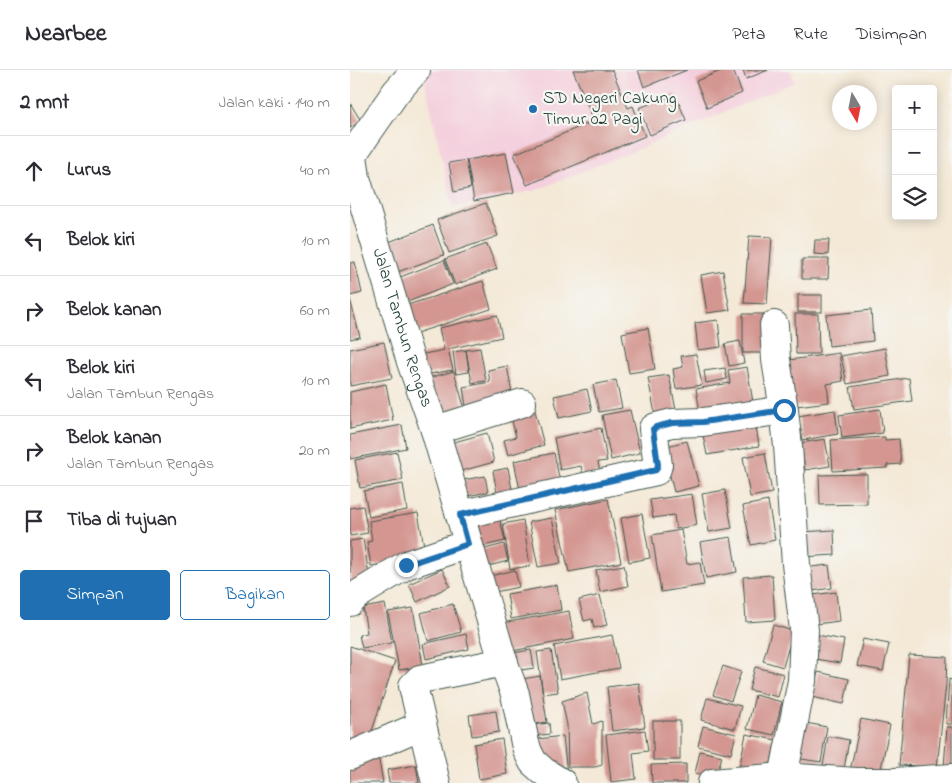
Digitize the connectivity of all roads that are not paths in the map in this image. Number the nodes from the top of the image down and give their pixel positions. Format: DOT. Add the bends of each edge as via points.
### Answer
graph roads {
  1 [pos="416,70"];
  2 [pos="774,325"];
  3 [pos="522,403"];
  4 [pos="784,410"];
  5 [pos="435,430"];
  6 [pos="460,515"];
  7 [pos="468,544"];
  8 [pos="350,602"];
  9 [pos="504,662"];
  10 [pos="422,725"];
  11 [pos="350,756"];
  12 [pos="952,778"];
  13 [pos="788,780"];
  14 [pos="436,783"];
  15 [pos="562,783"];
  16 [pos="712,783"];
  1 -- 5 [label="street, Jalan Tambun Rengas" via="396,92 357,148 353,162 411,362"];
  2 -- 4 [label="street"];
  3 -- 5 [label="street"];
  4 -- 6 [label="street" via="656,427 653,429 656,470"];
  4 -- 13 [label="street" via="804,630 802,681"];
  5 -- 6 [label="street, Jalan Tambun Rengas"];
  6 -- 7 [label="street, Jalan Tambun Rengas"];
  7 -- 8 [label="street" via="406,565"];
  7 -- 9 [label="street, Jalan Tambun Rengas"];
  9 -- 10 [label="street" via="416,682 413,686"];
  9 -- 15 [label="street, Jalan Tambun Rengas" via="516,694 528,752 533,762"];
  10 -- 11 [label="street"];
  10 -- 14 [label="street"];
  12 -- 13 [label="street" via="895,782"];
  13 -- 16 [label="street"];
}
